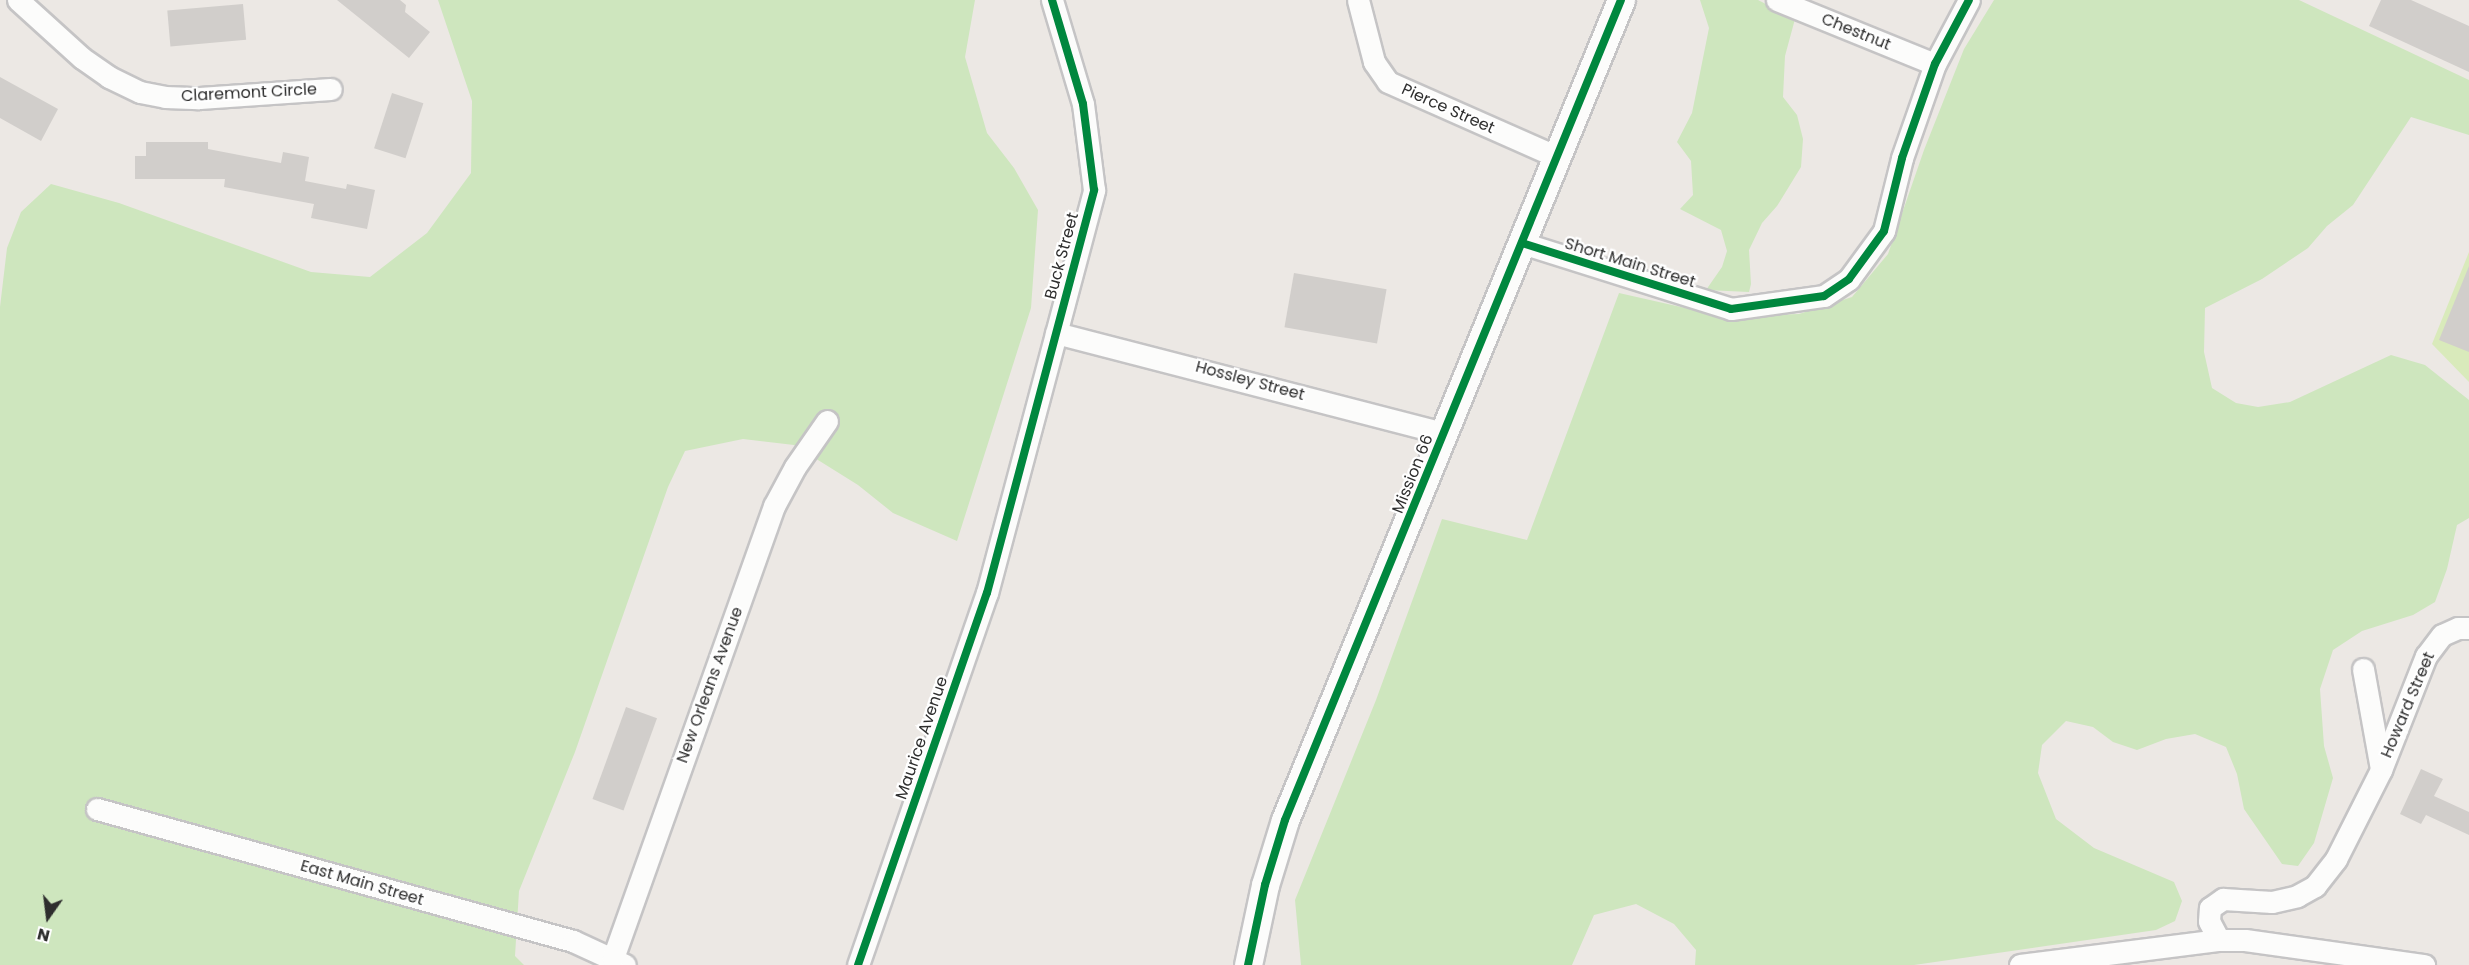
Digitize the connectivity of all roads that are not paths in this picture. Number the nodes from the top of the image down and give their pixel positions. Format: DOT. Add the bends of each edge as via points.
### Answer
graph roads {
  1 [pos="18,0"];
  2 [pos="1052,0"];
  3 [pos="1358,0"];
  4 [pos="1621,0"];
  5 [pos="1777,0"];
  6 [pos="1969,0"];
  7 [pos="1935,64"];
  8 [pos="331,89"];
  9 [pos="1557,157"];
  10 [pos="1521,243"];
  11 [pos="1056,333"];
  12 [pos="827,421"];
  13 [pos="1444,433"];
  14 [pos="1008,519"];
  15 [pos="2469,628"];
  16 [pos="2363,669"];
  17 [pos="2381,770"];
  18 [pos="97,809"];
  19 [pos="2219,940"];
  20 [pos="619,962"];
  21 [pos="858,965"];
  22 [pos="1248,965"];
  23 [pos="2020,965"];
  24 [pos="2424,965"];
  1 -- 8 [label="street, Claremont Circle" via="82,58 140,92 199,98"];
  2 -- 11 [label="street, Buck Street" via="1083,104 1094,190"];
  3 -- 9 [label="street, Pierce Street" via="1374,62 1388,81"];
  4 -- 9 [label="street, Mission 66"];
  5 -- 7 [label="street, Chestnut"];
  6 -- 7 [label="street"];
  7 -- 10 [label="street, Short Main Street" via="1902,158 1884,231 1849,279 1824,296 1731,309"];
  9 -- 10 [label="street, Mission 66"];
  10 -- 13 [label="street, Mission 66"];
  11 -- 13 [label="street, Hossley Street"];
  11 -- 14 [label="street, Buck Street"];
  12 -- 20 [label="street, New Orleans Avenue" via="774,506"];
  13 -- 22 [label="street, Mission 66" via="1286,820 1265,885"];
  14 -- 21 [label="street, Maurice Avenue" via="987,593"];
  15 -- 17 [label="street, Howard Street" via="2442,635 2426,656"];
  16 -- 17 [label="street, Howard Street"];
  17 -- 19 [label="street, Howard Street" via="2336,859 2315,886 2272,902 2223,899 2210,908 2209,921"];
  18 -- 20 [label="street, East Main Street" via="573,941"];
  19 -- 23 [label="street"];
  19 -- 24 [label="street" via="2245,940"];
}
